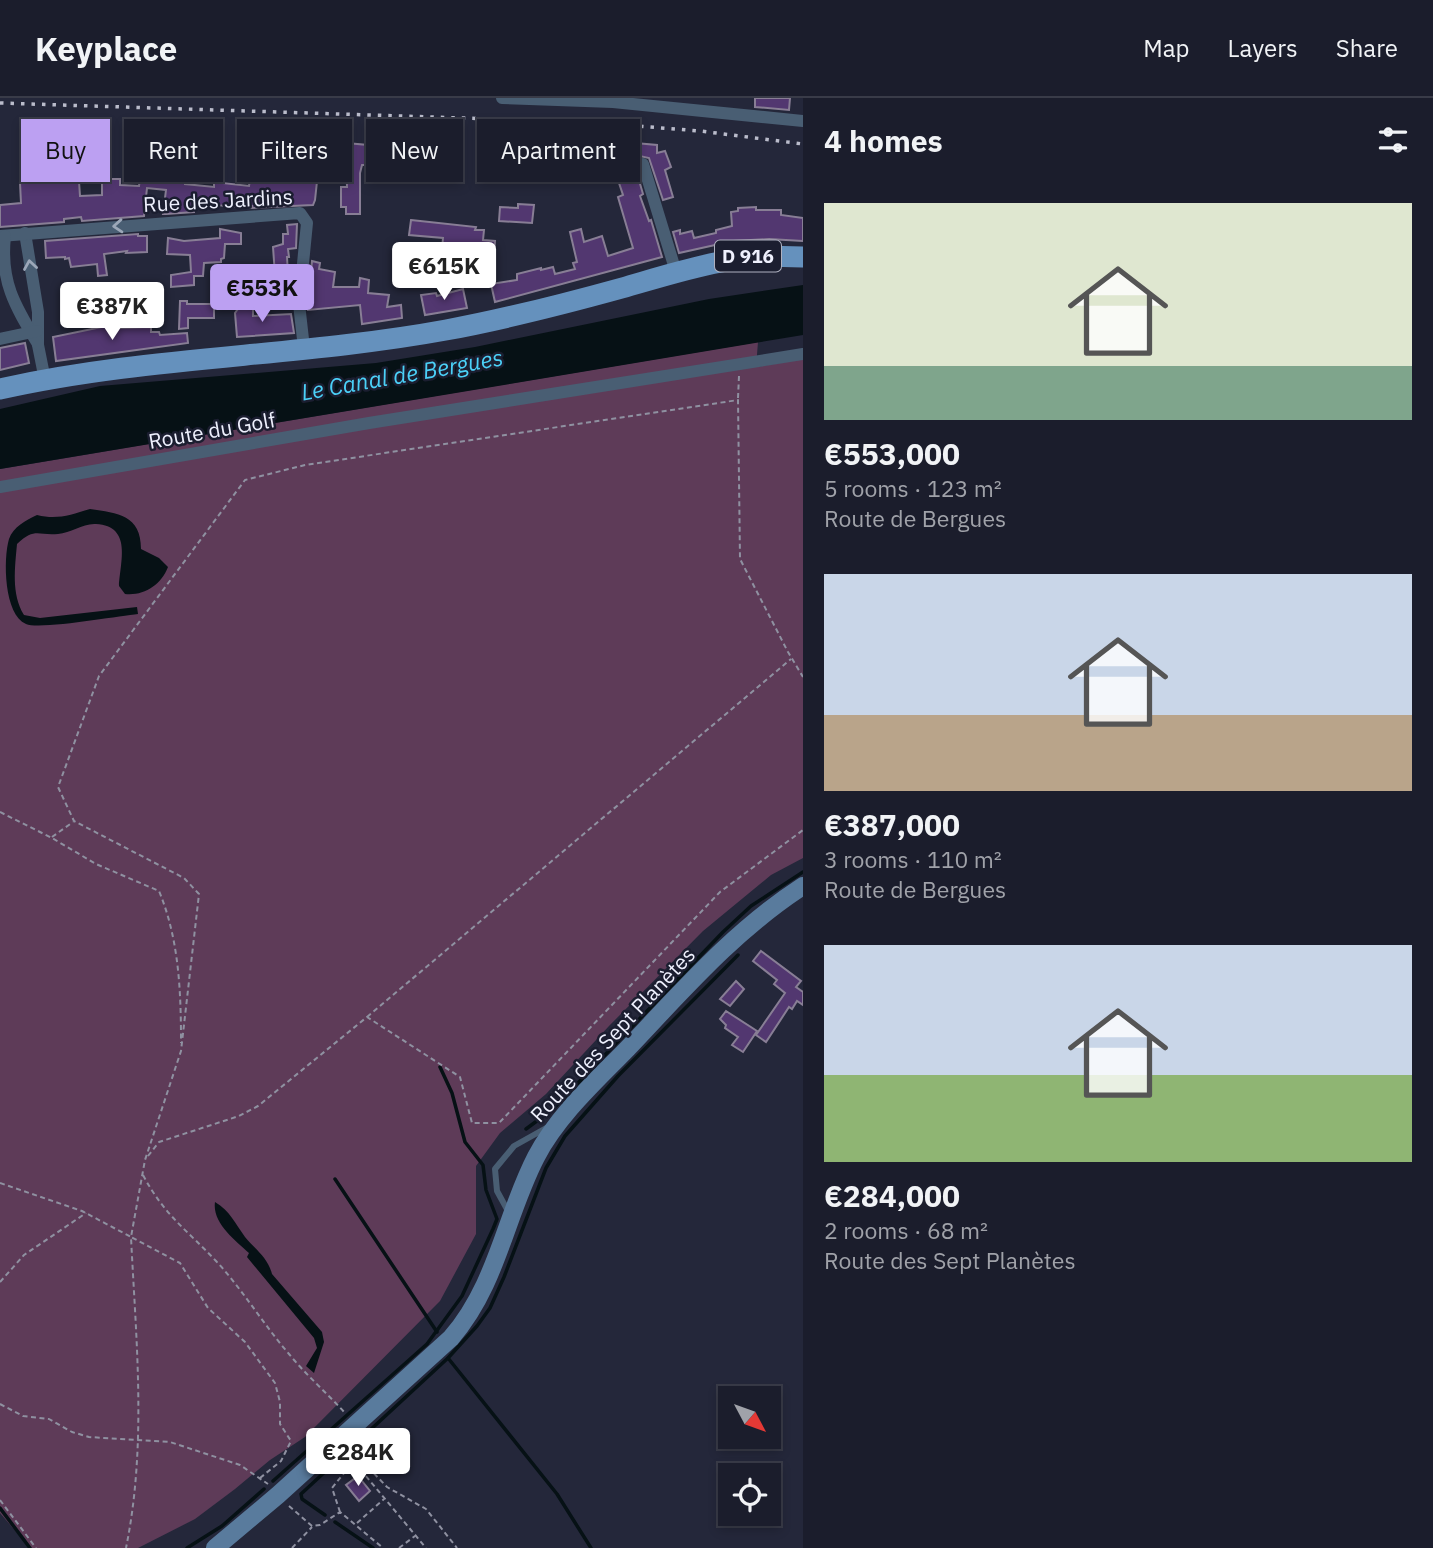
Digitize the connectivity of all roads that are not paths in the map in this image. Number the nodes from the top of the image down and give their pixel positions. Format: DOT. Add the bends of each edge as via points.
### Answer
graph roads {
  1 [pos="502,98"];
  2 [pos="701,104"];
  3 [pos="803,121"];
  4 [pos="643,164"];
  5 [pos="25,233"];
  6 [pos="2,236"];
  7 [pos="803,257"];
  8 [pos="803,267"];
  9 [pos="685,270"];
  10 [pos="34,331"];
  11 [pos="0,339"];
  12 [pos="304,348"];
  13 [pos="803,354"];
  14 [pos="45,380"];
  15 [pos="0,389"];
  16 [pos="0,487"];
  17 [pos="803,886"];
  18 [pos="559,1122"];
  19 [pos="512,1217"];
  20 [pos="215,1548"];
  1 -- 2 [label="street"];
  2 -- 3 [label="street"];
  4 -- 9 [label="street"];
  5 -- 6 [label="street, Rue des Jardins"];
  10 -- 5 [label="street, one-way"];
  12 -- 5 [label="street, Rue des Jardins, one-way" via="299,311 307,224 300,214"];
  6 -- 10 [label="street" via="4,273 16,306"];
  7 -- 9 [label="main road, D 916" via="747,256"];
  8 -- 9 [label="main road, D 916" via="739,264"];
  9 -- 12 [label="main road, D 916" via="487,322"];
  10 -- 11 [label="street"];
  10 -- 14 [label="street"];
  12 -- 14 [label="main road, D 916"];
  13 -- 16 [label="street, Route du Golf"];
  14 -- 15 [label="main road, D 916"];
  17 -- 18 [label="main road, Route des Sept Planètes" via="724,947"];
  18 -- 19 [label="main road, Route des Sept Planètes" via="536,1156"];
  18 -- 19 [label="lane" via="519,1142 497,1165 496,1191"];
  19 -- 20 [label="main road, Route des Sept Planètes" via="490,1276 461,1326 427,1362 274,1490"];
}
